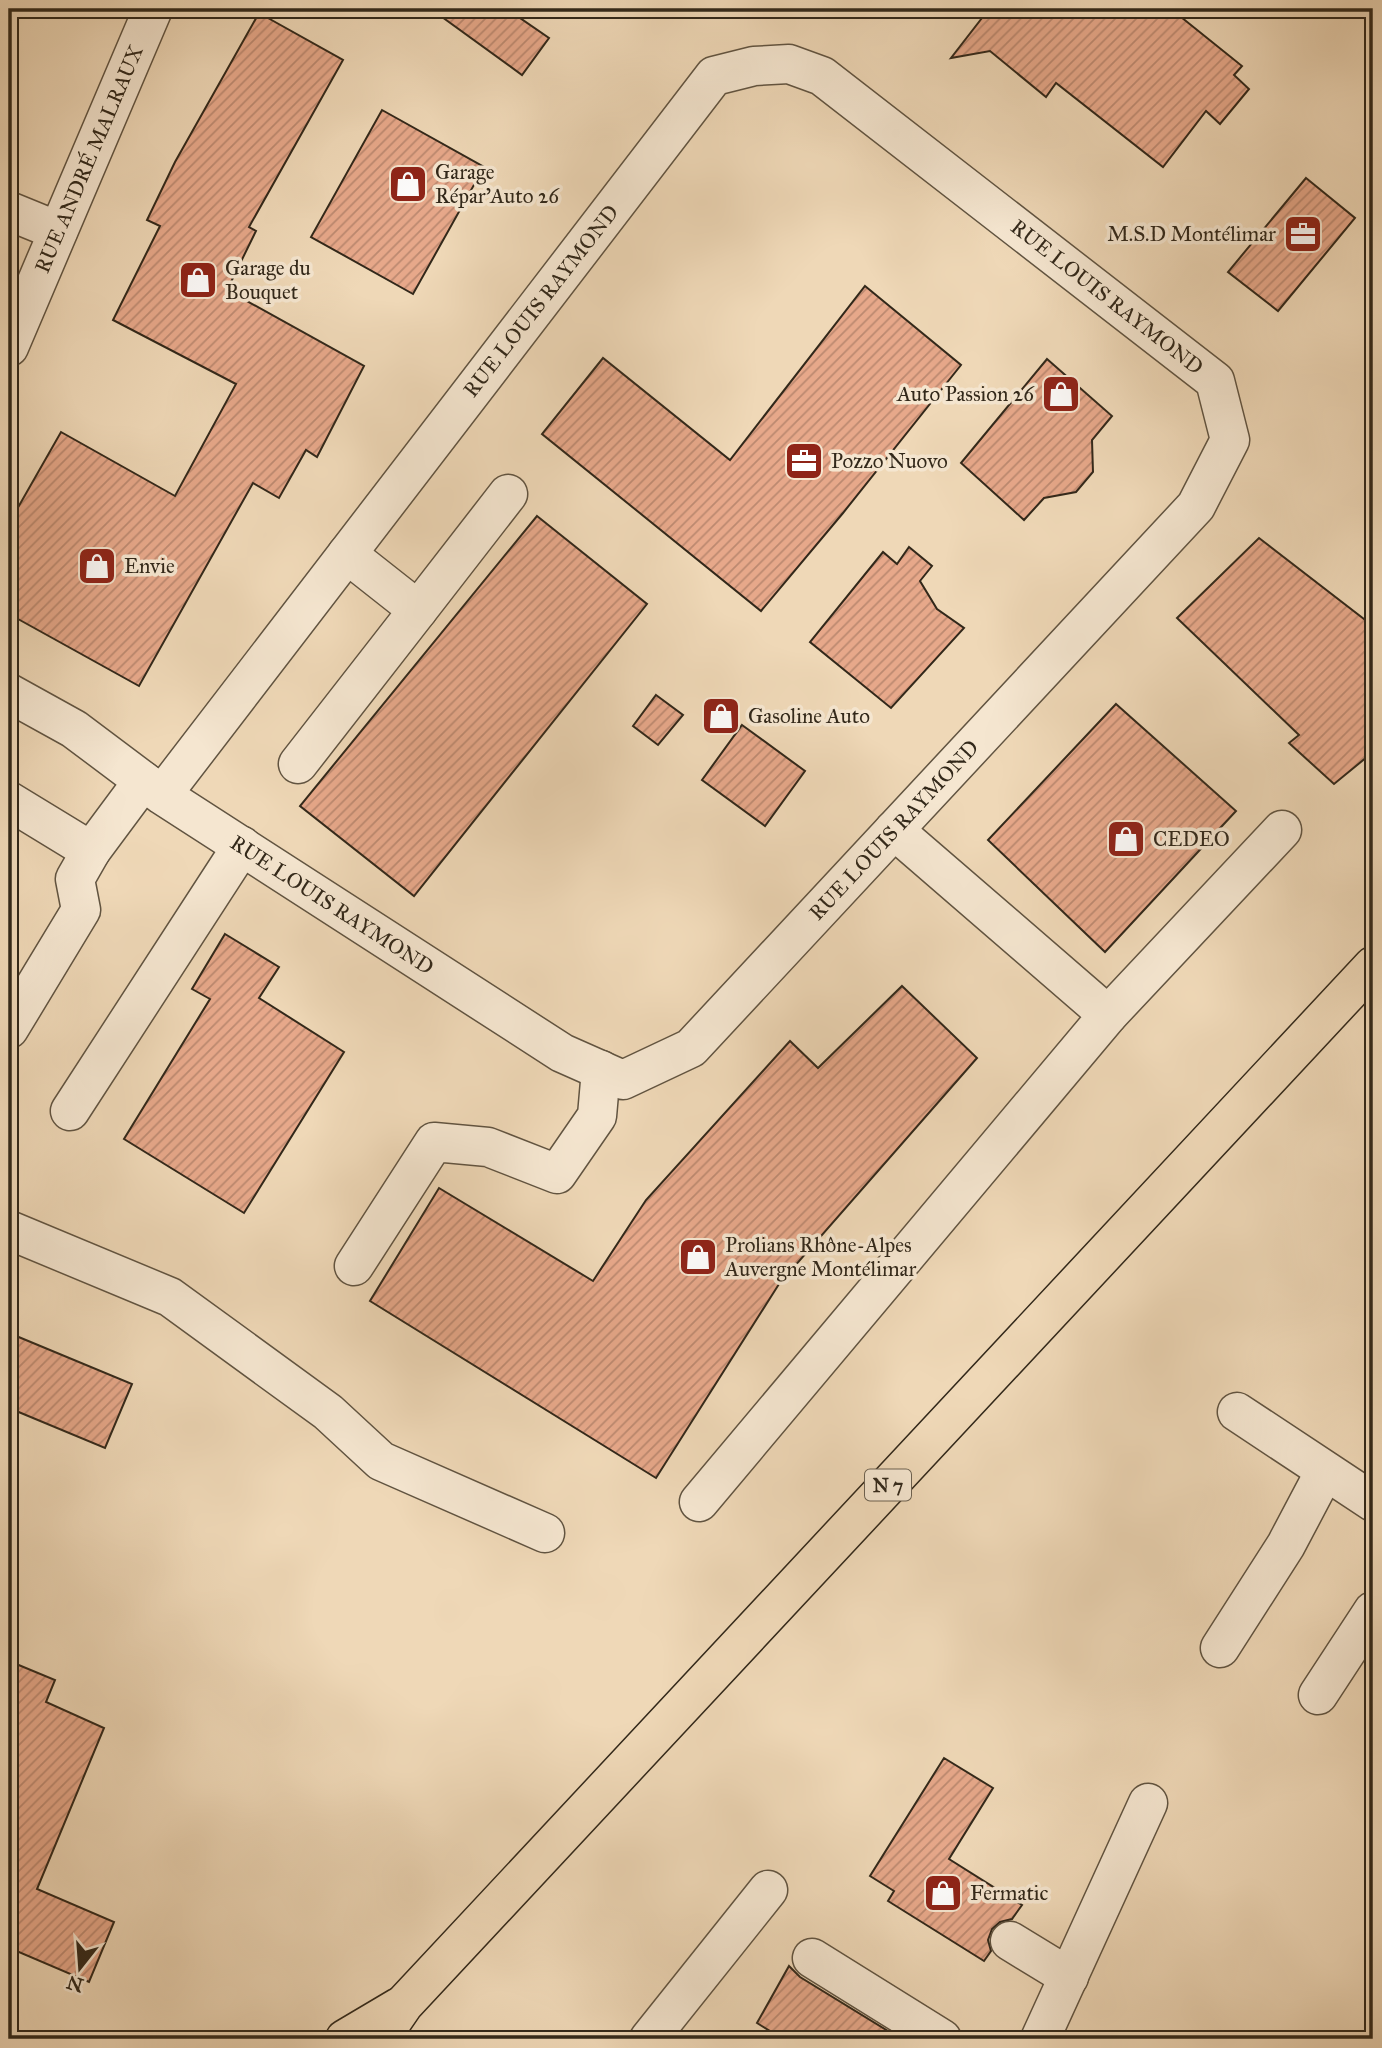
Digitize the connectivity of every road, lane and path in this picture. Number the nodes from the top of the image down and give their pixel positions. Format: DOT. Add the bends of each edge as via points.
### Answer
graph roads {
  1 [pos="153,9"];
  2 [pos="9,211"];
  3 [pos="58,231"];
  4 [pos="9,347"];
  5 [pos="508,494"];
  6 [pos="347,554"];
  7 [pos="418,610"];
  8 [pos="9,692"];
  9 [pos="298,764"];
  10 [pos="153,788"];
  11 [pos="9,801"];
  12 [pos="894,830"];
  13 [pos="1282,830"];
  14 [pos="242,846"];
  15 [pos="91,851"];
  16 [pos="1373,966"];
  17 [pos="1108,1015"];
  18 [pos="9,1029"];
  19 [pos="601,1070"];
  20 [pos="70,1111"];
  21 [pos="9,1230"];
  22 [pos="354,1266"];
  23 [pos="1237,1412"];
  24 [pos="1325,1471"];
  25 [pos="699,1502"];
  26 [pos="1373,1502"];
  27 [pos="545,1533"];
  28 [pos="1373,1611"];
  29 [pos="1220,1648"];
  30 [pos="1318,1695"];
  31 [pos="1149,1803"];
  32 [pos="768,1890"];
  33 [pos="1010,1941"];
  34 [pos="812,1958"];
  35 [pos="1069,1976"];
  36 [pos="404,2004"];
  37 [pos="345,2039"];
  38 [pos="380,2039"];
  39 [pos="649,2039"];
  40 [pos="942,2039"];
  41 [pos="1040,2039"];
  1 -- 3 [label="street, RUE ANDRÉ MALRAUX"];
  2 -- 3 [label="street"];
  3 -- 4 [label="street, RUE ANDRÉ MALRAUX"];
  5 -- 7 [label="street"];
  6 -- 7 [label="street"];
  6 -- 10 [label="street, RUE LOUIS RAYMOND"];
  6 -- 12 [label="street, RUE LOUIS RAYMOND" via="714,76 754,66 789,64 822,76 1214,381 1230,440 1196,506"];
  7 -- 9 [label="street"];
  8 -- 10 [label="street, RUE LOUIS RAYMOND" via="74,729"];
  10 -- 14 [label="street, RUE LOUIS RAYMOND"];
  10 -- 15 [label="street"];
  11 -- 15 [label="street"];
  12 -- 17 [label="street"];
  12 -- 19 [label="street, RUE LOUIS RAYMOND" via="691,1048 623,1080"];
  13 -- 17 [label="street"];
  14 -- 19 [label="street, RUE LOUIS RAYMOND" via="562,1053"];
  14 -- 20 [label="street"];
  15 -- 18 [label="street" via="75,879 81,910"];
  16 -- 36 [label="main road, N 7"];
  17 -- 25 [label="street"];
  19 -- 22 [label="street" via="597,1116 557,1174 488,1147 434,1142"];
  21 -- 27 [label="street" via="170,1297 328,1412 381,1461"];
  23 -- 24 [label="street"];
  24 -- 26 [label="street"];
  24 -- 29 [label="street" via="1286,1545"];
  28 -- 30 [label="street"];
  31 -- 35 [label="street"];
  32 -- 39 [label="street"];
  33 -- 35 [label="street"];
  34 -- 40 [label="street"];
  35 -- 41 [label="street"];
  36 -- 37 [label="main road, N 7"];
  36 -- 38 [label="main road, N 7"];
}
